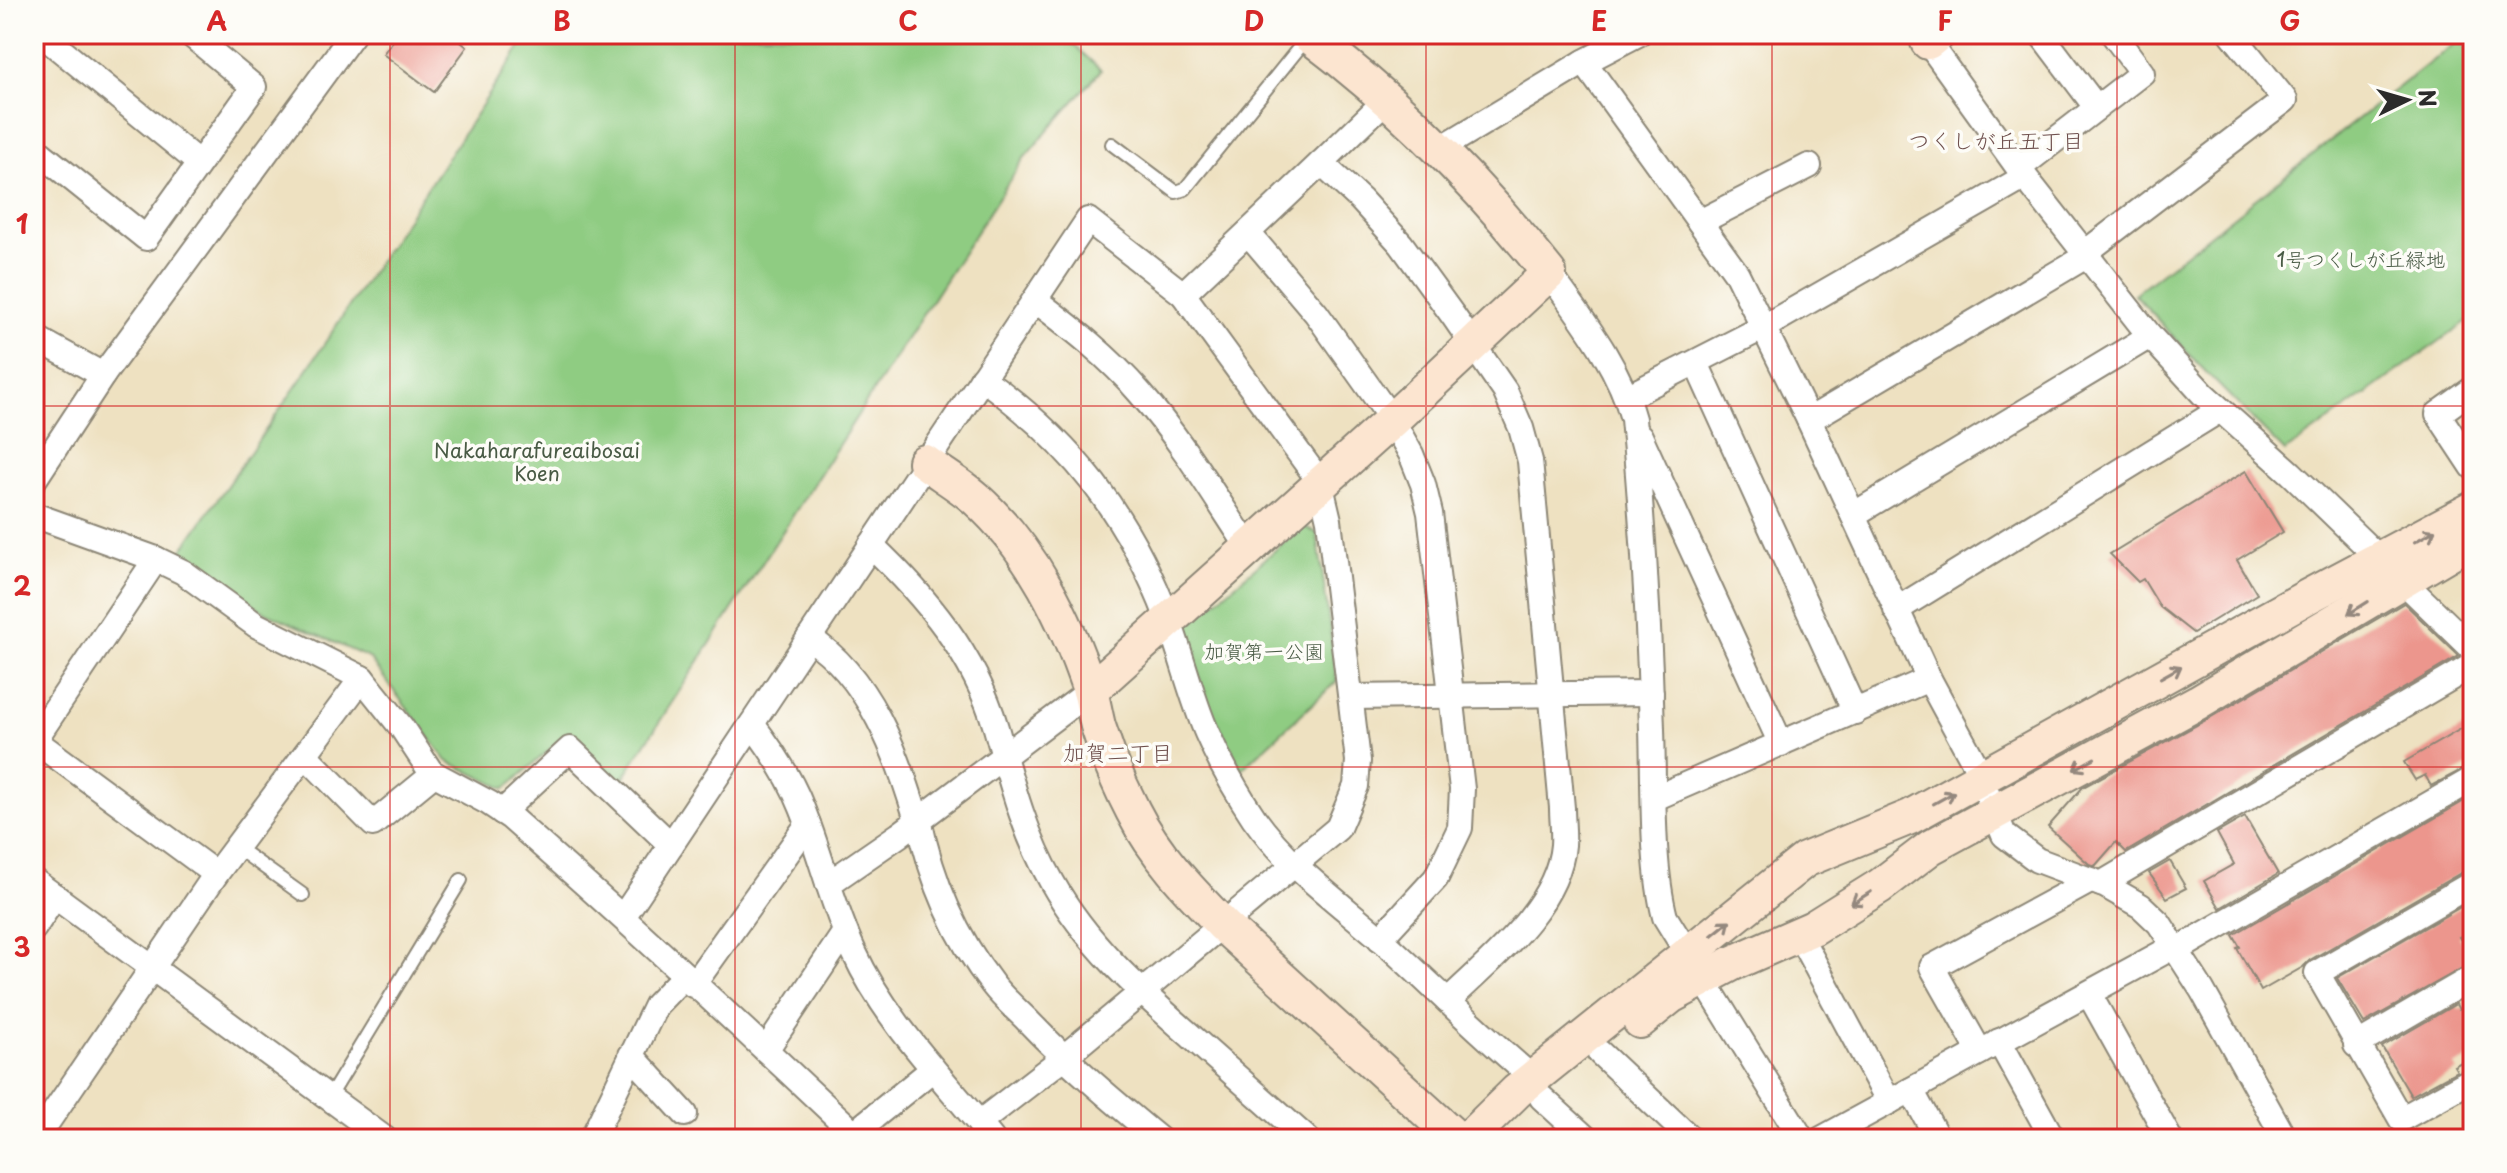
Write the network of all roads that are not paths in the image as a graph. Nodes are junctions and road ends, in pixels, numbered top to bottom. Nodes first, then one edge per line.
1 (41, 34) edge
2 (190, 34) edge
3 (353, 34) edge
4 (1638, 34) edge
5 (2041, 34) edge
6 (2113, 34) edge
7 (2232, 34) edge
8 (1308, 35) edge
9 (1930, 37) edge
10 (1584, 62) junction
11 (1386, 100) junction
12 (2096, 107) junction
13 (1112, 144) dead end
14 (34, 148) edge
15 (1438, 150) junction
16 (199, 163) junction
17 (1321, 163) junction
18 (1809, 166) dead end
19 (2022, 172) junction
20 (1700, 222) junction
21 (1248, 233) junction
22 (2087, 254) junction
23 (1549, 273) junction
24 (1183, 294) junction
25 (1035, 300) junction
26 (1764, 327) junction
27 (2150, 336) junction
28 (34, 337) edge
29 (1472, 343) junction
30 (1696, 363) junction
31 (103, 375) junction
32 (982, 378) junction
33 (2473, 389) edge
34 (1630, 408) junction
35 (2220, 410) junction
36 (1392, 420) junction
37 (1809, 420) junction
38 (925, 462) junction
39 (2473, 467) edge
40 (34, 480) edge
41 (1320, 482) junction
42 (2473, 509) edge
43 (34, 515) edge
44 (1853, 515) junction
45 (2473, 539) edge
46 (871, 545) junction
47 (1249, 548) junction
48 (156, 559) junction
49 (2392, 570) junction
50 (1896, 610) junction
51 (1168, 619) junction
52 (809, 638) junction
53 (2473, 649) edge
54 (2473, 665) edge
55 (362, 678) junction
56 (1929, 679) junction
57 (1090, 691) junction
58 (1651, 693) junction
59 (1450, 694) junction
60 (1552, 695) junction
61 (1351, 697) junction
62 (2118, 702) junction
63 (1855, 712) junction
64 (752, 724) junction
65 (2138, 735) junction
66 (34, 740) edge
67 (1781, 744) junction
68 (305, 755) junction
69 (1002, 758) junction
70 (434, 774) junction
71 (1980, 778) junction
72 (2473, 779) edge
73 (1655, 798) junction
74 (502, 812) junction
75 (1995, 813) junction
76 (918, 820) junction
77 (808, 824) junction
78 (671, 845) junction
79 (236, 847) junction
80 (1295, 866) junction
81 (216, 874) junction
82 (461, 880) dead end
83 (34, 881) edge
84 (2096, 882) junction
85 (2473, 883) edge
86 (828, 884) junction
87 (303, 895) dead end
88 (55, 896) junction
89 (623, 917) junction
90 (1224, 926) junction
91 (34, 928) edge
92 (845, 932) junction
93 (1798, 933) junction
94 (1380, 939) junction
95 (2174, 949) junction
96 (152, 966) junction
97 (1696, 966) junction
98 (2473, 977) edge
99 (688, 981) junction
100 (1140, 991) junction
101 (2089, 994) junction
102 (1448, 1001) junction
103 (2356, 1045) junction
104 (1990, 1046) junction
105 (766, 1050) junction
106 (1600, 1053) junction
107 (631, 1055) junction
108 (1063, 1058) junction
109 (933, 1069) junction
110 (2473, 1079) edge
111 (1537, 1088) junction
112 (1911, 1090) junction
113 (329, 1098) junction
114 (1889, 1102) junction
115 (685, 1114) dead end
116 (985, 1131) edge
117 (36, 1139) edge
118 (385, 1139) edge
119 (592, 1139) edge
120 (1159, 1139) edge
121 (1307, 1139) edge
122 (1457, 1139) edge
123 (1468, 1139) edge
124 (1493, 1139) edge
125 (1587, 1139) edge
126 (1691, 1139) edge
127 (1802, 1139) edge
128 (1821, 1139) edge
129 (1938, 1139) edge
130 (2053, 1139) edge
131 (2170, 1139) edge
132 (2285, 1139) edge

1 - 16 street
2 - 16 street
3 - 31 street
4 - 10 street
5 - 12 street
6 - 12 street
7 - 22 street
8 - 11 street
8 - 13 lane
9 - 19 street
10 - 15 street
10 - 20 street
11 - 15 street
11 - 17 street
12 - 19 street
14 - 16 street
15 - 23 street
17 - 21 street
17 - 29 street
18 - 20 street
19 - 22 street
19 - 26 street
20 - 26 street
21 - 24 street
21 - 36 street
22 - 27 street
22 - 37 street
23 - 29 street
23 - 34 street
24 - 25 street
24 - 41 street
25 - 32 street
25 - 47 street
26 - 30 street
26 - 37 street
27 - 35 street
27 - 44 street
28 - 31 street
29 - 36 street
29 - 60 street
30 - 34 street
30 - 63 street
31 - 40 street
32 - 38 street
32 - 51 street
33 - 39 street
34 - 58 street
34 - 67 street
35 - 49 street
35 - 50 street
36 - 41 street
36 - 59 street
37 - 44 street
38 - 46 street
38 - 57 street
41 - 47 street
41 - 61 street
49 -> 42 street
43 - 48 street
44 - 50 street
45 - 49 street
46 - 52 street
46 - 69 street
47 - 51 street
48 - 55 street
48 - 66 street
49 - 53 street
62 -> 49 street
49 -> 65 street
50 - 56 street
51 - 57 street
51 - 80 street
52 - 64 street
52 - 76 street
54 - 84 street
55 - 68 street
55 - 70 street
56 - 63 street
56 - 71 street
57 - 69 street
57 - 90 street
58 - 60 street
58 - 73 street
59 - 60 street
59 - 61 street
59 - 94 street
60 - 102 street
61 - 80 street
62 - 65 street
62 - 71 street
63 - 67 street
64 - 77 street
64 - 78 street
65 -> 75 street
66 - 81 street
67 - 73 street
68 - 70 street
68 - 79 street
69 - 76 street
69 - 100 street
70 - 74 street
71 - 75 street
97 -> 71 street
72 - 95 street
73 - 97 street
74 - 78 street
74 - 89 street
75 - 84 street
75 -> 93 street
76 - 86 street
76 - 108 street
77 - 86 street
77 - 99 street
78 - 89 street
79 - 81 street
79 - 87 lane
80 - 90 street
80 - 94 street
81 - 96 street
82 - 113 lane
83 - 88 street
84 - 95 street
84 - 104 street
85 - 103 street
86 - 92 street
88 - 91 street
88 - 96 street
89 - 99 street
90 - 100 street
90 - 122 street
92 - 105 street
92 - 109 street
93 - 97 street
93 - 114 street
94 - 102 street
95 - 101 street
95 - 132 street
96 - 113 street
96 - 117 street
97 - 106 street
97 - 111 street
97 - 127 street
98 - 103 street
99 - 105 street
99 - 107 street
100 - 108 street
100 - 121 street
101 - 104 street
101 - 131 street
102 - 111 street
103 - 110 street
104 - 112 street
104 - 130 street
105 - 109 street
106 - 111 street
106 - 126 street
107 - 115 street
107 - 119 street
108 - 116 street
108 - 120 street
109 - 116 street
111 - 123 street
111 - 124 street
111 - 125 street
112 - 114 street
112 - 129 street
113 - 118 street
114 - 128 street

